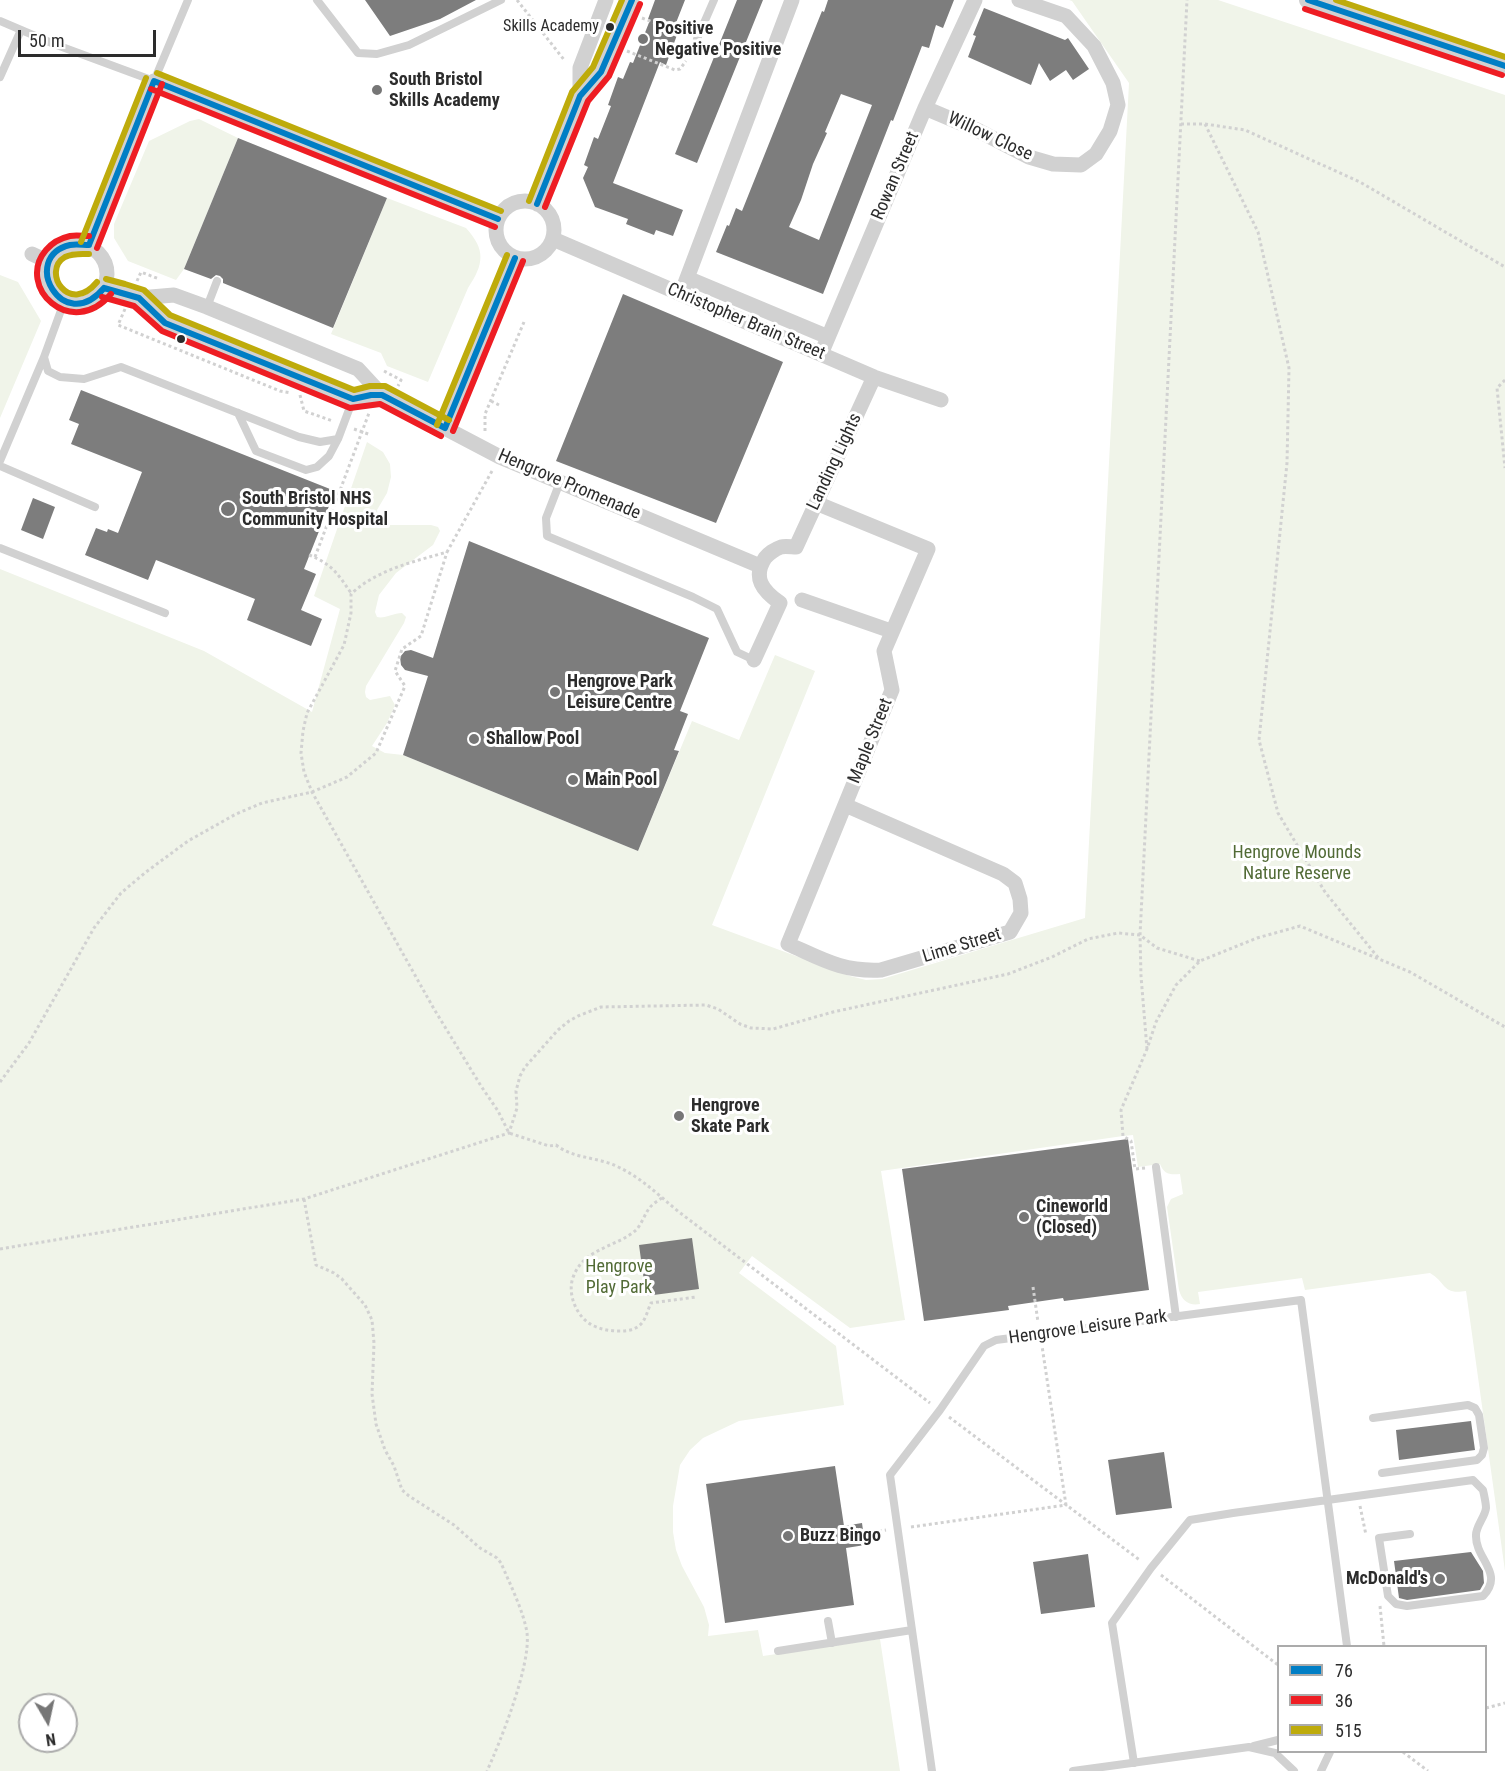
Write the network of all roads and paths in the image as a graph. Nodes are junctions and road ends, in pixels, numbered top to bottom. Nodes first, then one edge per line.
1 (188, 0) edge
2 (317, 0) edge
3 (501, 0) edge
4 (517, 0) edge
5 (606, 0) edge
6 (714, 0) edge
7 (792, 0) edge
8 (975, 0) edge
9 (1019, 0) edge
10 (1187, 0) edge
11 (1308, 0) edge
12 (629, 6) edge
13 (0, 21) edge
14 (21, 30) junction
15 (697, 39) joint
16 (624, 50) dead end
17 (686, 61) dead end
18 (1501, 64) edge
19 (580, 68) junction
20 (0, 77) edge
21 (154, 81) junction
22 (580, 96) junction
23 (925, 108) junction
24 (1180, 124) junction
25 (1204, 124) junction
26 (537, 204) junction
27 (498, 219) junction
28 (553, 239) junction
29 (89, 245) junction
30 (32, 254) dead end
31 (515, 258) junction
32 (49, 262) junction
33 (1505, 267) edge
34 (687, 278) junction
35 (218, 281) dead end
36 (104, 288) junction
37 (681, 294) junction
38 (139, 298) junction
39 (64, 302) junction
40 (207, 308) junction
41 (524, 322) dead end
42 (820, 334) dead end
43 (821, 354) junction
44 (44, 357) junction
45 (874, 377) junction
46 (1505, 380) edge
47 (382, 395) junction
48 (353, 399) junction
49 (941, 400) dead end
50 (491, 401) junction
51 (499, 405) dead end
52 (238, 413) junction
53 (445, 428) junction
54 (362, 432) dead end
55 (486, 433) dead end
56 (371, 435) dead end
57 (338, 439) junction
58 (500, 457) junction
59 (0, 461) edge
60 (0, 466) edge
61 (1505, 468) edge
62 (560, 482) junction
63 (816, 503) junction
64 (95, 507) dead end
65 (0, 548) edge
66 (447, 552) junction
67 (309, 555) dead end
68 (760, 567) junction
69 (351, 594) junction
70 (802, 600) dead end
71 (165, 613) dead end
72 (891, 631) junction
73 (754, 660) joint
74 (312, 792) junction
75 (845, 805) junction
76 (1140, 935) junction
77 (788, 944) joint
78 (1380, 960) junction
79 (1200, 961) junction
80 (1505, 1027) edge
81 (1147, 1049) junction
82 (0, 1082) edge
83 (509, 1134) junction
84 (1156, 1167) joint
85 (662, 1198) junction
86 (304, 1199) junction
87 (0, 1249) edge
88 (1034, 1287) dead end
89 (696, 1297) dead end
90 (1176, 1317) junction
91 (1040, 1335) junction
92 (940, 1410) junction
93 (1373, 1418) dead end
94 (1382, 1473) dead end
95 (1329, 1500) junction
96 (1066, 1505) junction
97 (897, 1528) junction
98 (867, 1533) dead end
99 (1410, 1534) dead end
100 (1151, 1568) junction
101 (828, 1621) dead end
102 (912, 1630) junction
103 (832, 1643) junction
104 (1347, 1645) edge
105 (778, 1651) dead end
106 (1277, 1664) edge
107 (1505, 1703) edge
108 (1487, 1708) edge
109 (1277, 1740) edge
110 (1250, 1747) junction
111 (1330, 1753) edge
112 (1403, 1753) edge
113 (1134, 1763) junction
114 (1323, 1768) edge
115 (487, 1771) edge
116 (932, 1771) edge
117 (1072, 1771) edge
118 (1294, 1771) edge
119 (1428, 1771) edge

1 - 21 lane
2 - 3 lane
4 - 19 path
5 - 19 street
6 - 15 lane
7 - 34 street
8 - 23 street, Rowan Street
9 - 23 street, Willow Close
10 - 24 path
11 - 18 street
12 - 15 path
12 - 22 street
13 - 14 lane
14 - 20 lane
14 - 21 lane
16 - 17 path
19 - 22 street
21 - 27 street
21 - 29 street
22 - 26 street
23 - 43 street, Rowan Street
24 - 25 path
24 - 76 path
25 - 33 path
25 - 78 path
26 - 27 street
26 - 28 street
27 - 31 street
28 - 31 street
28 - 37 street, Christopher Brain Street
29 - 32 street
29 - 36 street
30 - 32 street
31 - 53 street
32 - 39 street
34 - 37 street
34 - 42 street
35 - 40 lane
36 - 38 street, Hengrove Promenade
36 - 39 street
37 - 43 street, Christopher Brain Street
38 - 40 street, Hengrove Promenade
38 - 48 street, Hengrove Promenade
39 - 44 lane
40 - 47 street, Hengrove Promenade
41 - 50 path
43 - 45 street, Christopher Brain Street
44 - 52 lane
44 - 59 lane
45 - 49 street, Christopher Brain Street
45 - 63 street, Landing Lights
46 - 61 path
47 - 48 street, Hengrove Promenade
47 - 53 street, Hengrove Promenade
48 - 57 lane
50 - 51 path
50 - 55 path
52 - 57 lane
52 - 57 lane
53 - 58 street, Hengrove Promenade
54 - 56 path
58 - 62 street, Hengrove Promenade
58 - 66 path
60 - 64 lane
62 - 68 street, Hengrove Promenade
62 - 73 lane
63 - 68 street, Landing Lights
63 - 72 street, Maple Street
65 - 71 lane
66 - 69 path
66 - 74 path
67 - 69 path
68 - 73 street
69 - 74 path
70 - 72 street
72 - 75 street, Maple Street
74 - 82 path
74 - 83 path
75 - 77 street, Maple Street
75 - 77 street, Lime Street
76 - 79 path
76 - 81 path
76 - 83 path
78 - 79 path
78 - 80 path
79 - 81 path
81 - 84 path
83 - 85 path
83 - 86 path
84 - 90 lane
85 - 89 path
85 - 92 path
86 - 87 path
86 - 115 path
88 - 91 path
90 - 91 lane, Hengrove Leisure Park
90 - 95 lane, Hengrove Leisure Park
91 - 92 lane, Hengrove Leisure Park
91 - 96 path
92 - 96 path
92 - 97 lane, Hengrove Leisure Park
93 - 94 lane
95 - 99 lane
95 - 100 lane
95 - 104 lane, Hengrove Leisure Park
96 - 97 path
96 - 100 path
97 - 98 path
97 - 102 lane, Hengrove Leisure Park
100 - 106 path
100 - 113 lane
101 - 103 lane
102 - 103 lane
102 - 116 lane, Hengrove Leisure Park
103 - 105 lane
107 - 108 path
109 - 110 lane
110 - 113 lane
110 - 118 lane
111 - 114 lane
112 - 119 path
113 - 117 lane

